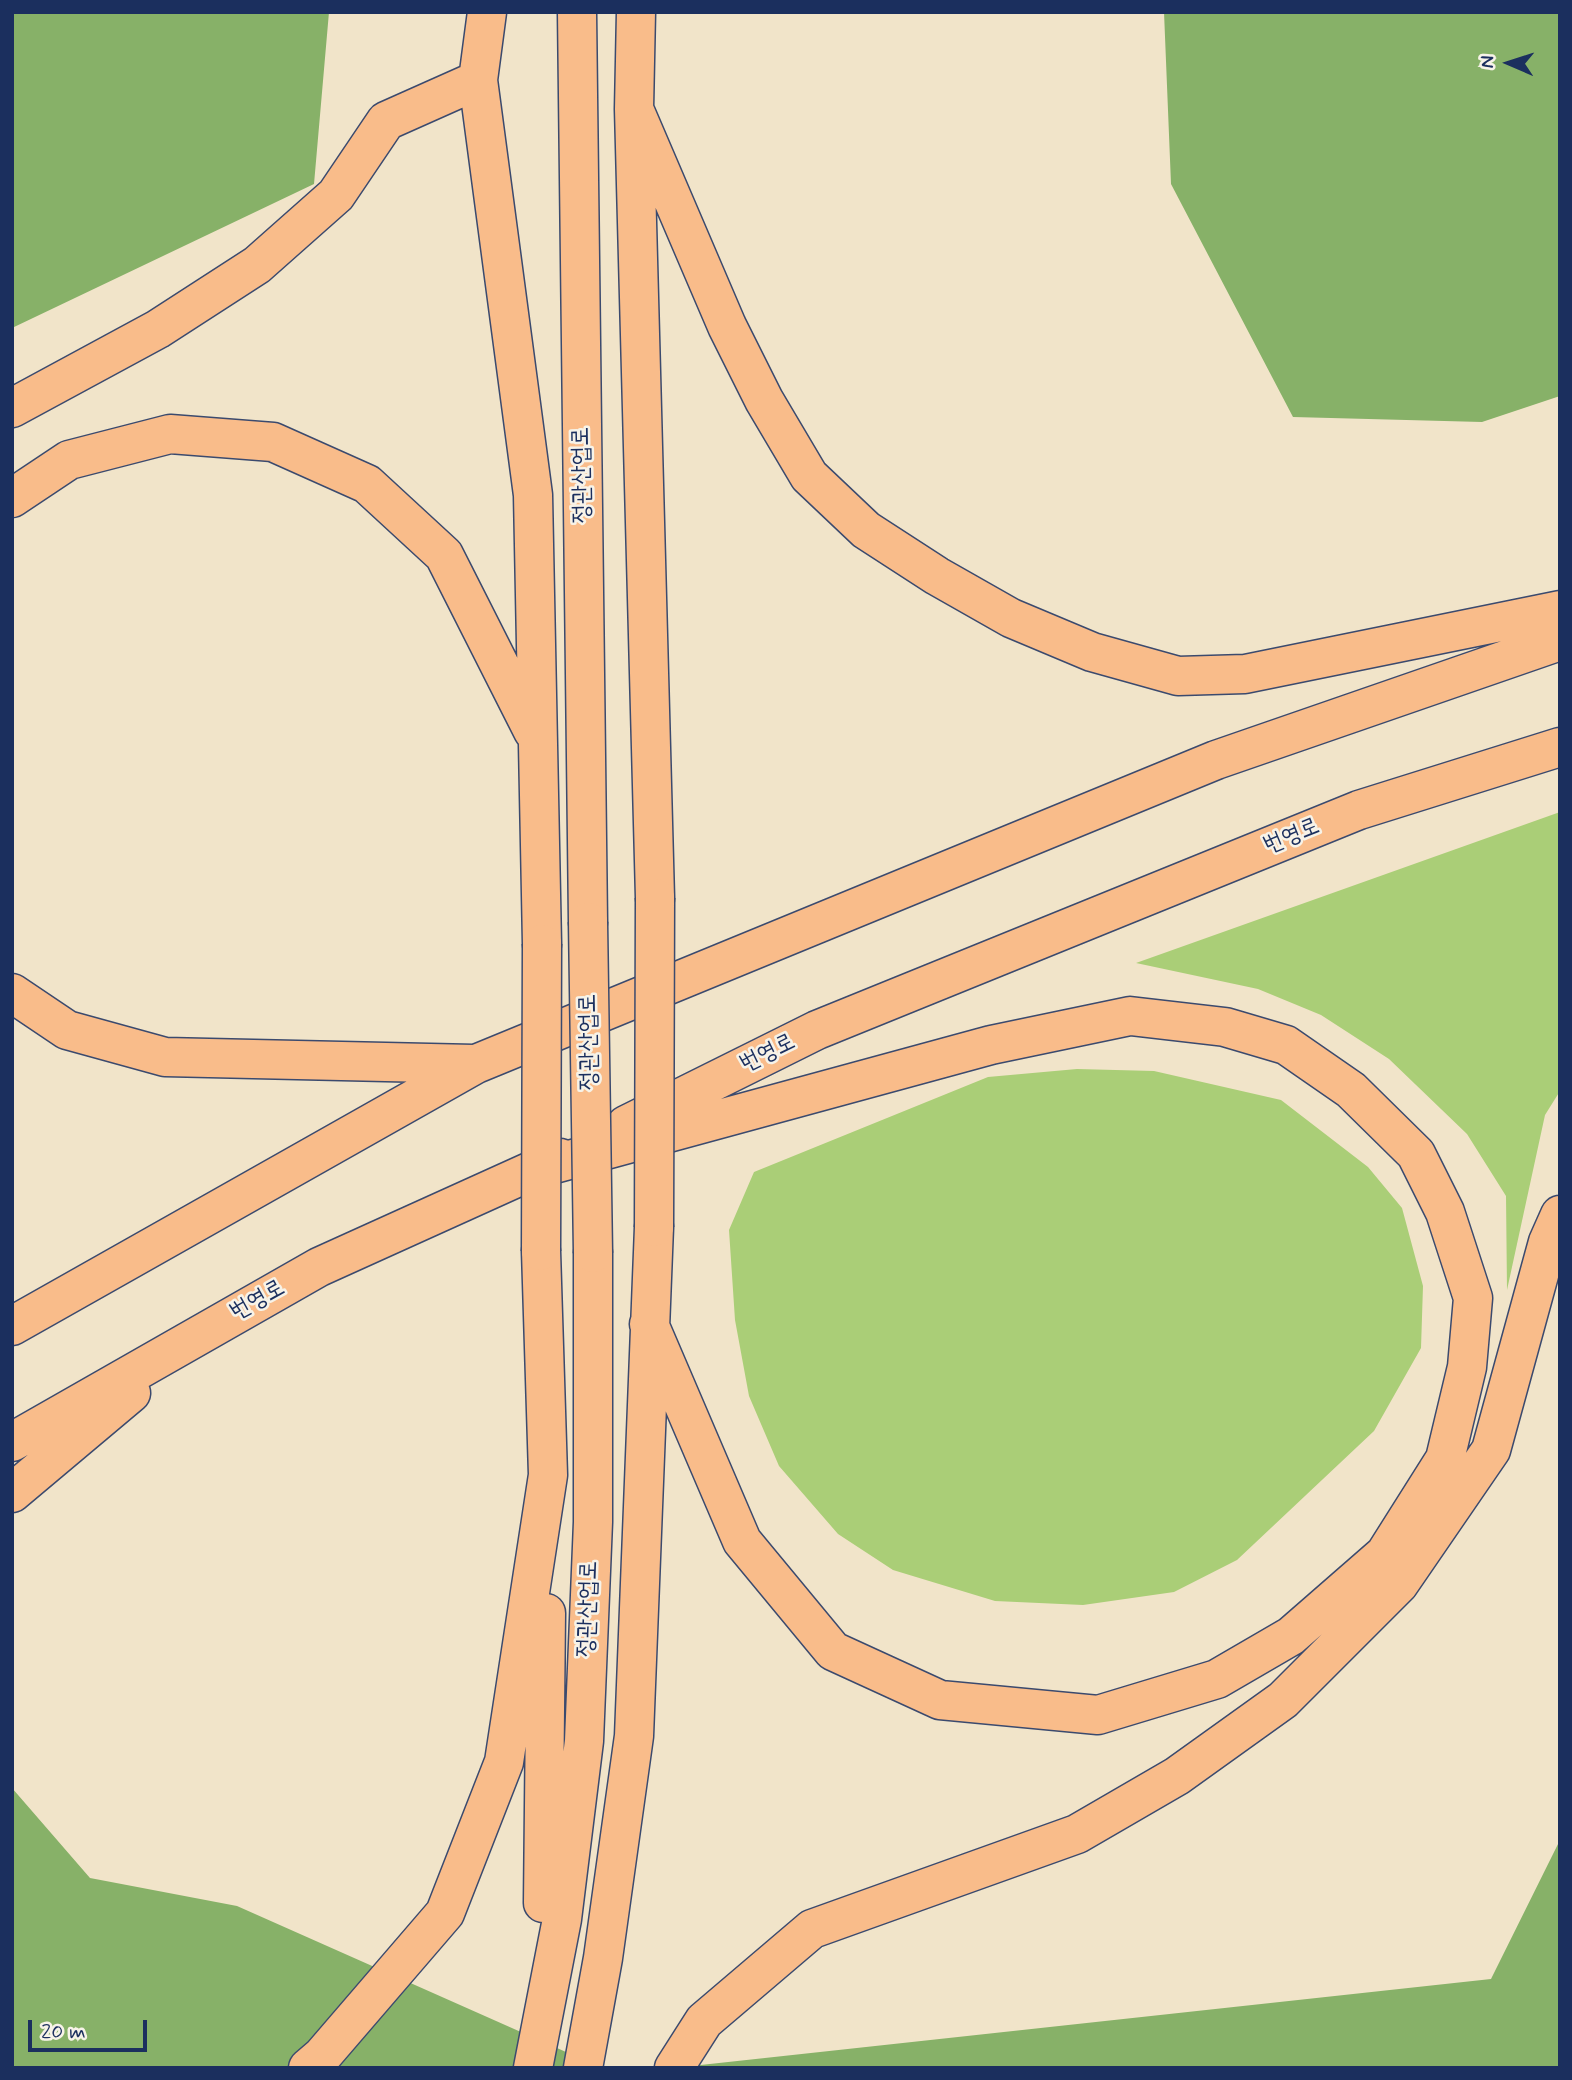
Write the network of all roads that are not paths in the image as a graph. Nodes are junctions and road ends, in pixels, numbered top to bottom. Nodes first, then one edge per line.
1 (487, 12) edge
2 (577, 12) edge
3 (636, 12) edge
4 (478, 80) junction
5 (634, 109) junction
6 (12, 408) edge
7 (12, 498) edge
8 (1560, 610) edge
9 (1560, 641) edge
10 (538, 740) junction
11 (1560, 747) edge
12 (12, 993) edge
13 (477, 1064) junction
14 (536, 1169) junction
15 (1560, 1215) edge
16 (649, 1324) junction
17 (12, 1325) edge
18 (206, 1331) junction
19 (12, 1442) edge
20 (548, 1475) junction
21 (12, 1493) edge
22 (542, 2025) junction
23 (307, 2068) edge
24 (533, 2068) edge
25 (583, 2068) edge
26 (674, 2068) edge

1 - 4 highway
2 - 22 highway, 정관산업로, bridge
3 - 5 highway, 정관산업로
4 - 6 highway
4 - 10 highway
5 - 8 highway
5 - 16 highway, 정관산업로, bridge
7 - 10 highway
9 - 13 highway
10 - 20 highway, bridge
11 - 14 highway, 번영로
12 - 13 highway
13 - 17 highway
14 - 16 highway
14 - 18 highway, 번영로
15 - 26 highway
16 - 25 highway, 정관산업로
18 - 19 highway, 번영로
18 - 21 highway
20 - 22 highway
20 - 23 highway
22 - 24 highway, 정관산업로

